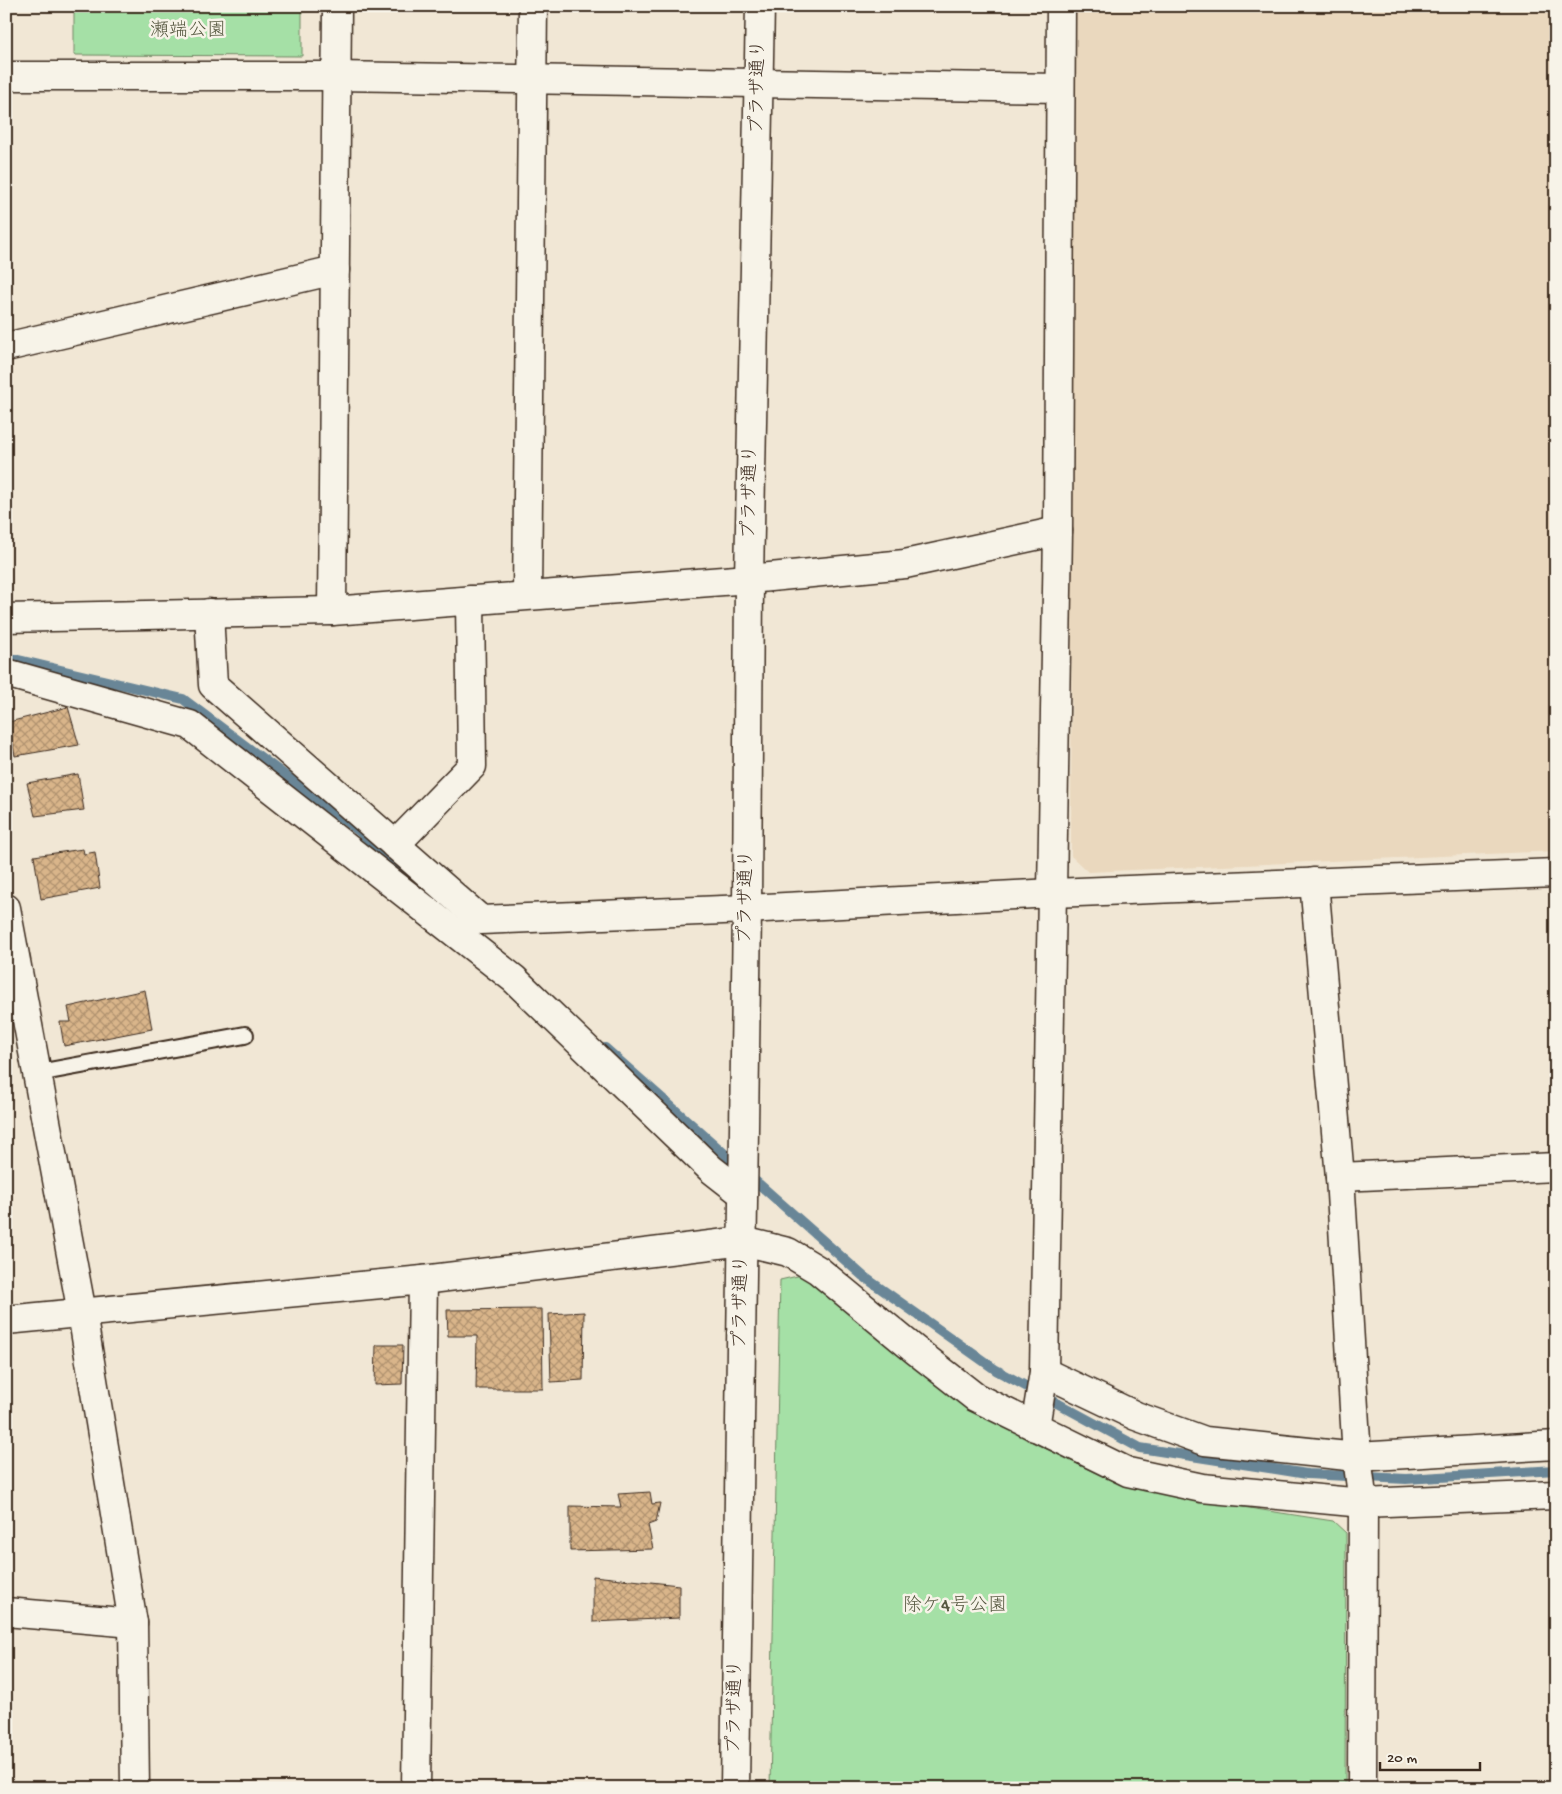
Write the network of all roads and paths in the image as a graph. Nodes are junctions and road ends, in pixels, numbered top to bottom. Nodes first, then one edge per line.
1 (337, 6) edge
2 (533, 6) edge
3 (760, 6) edge
4 (1061, 6) edge
5 (6, 76) edge
6 (336, 76) junction
7 (532, 79) junction
8 (759, 83) junction
9 (1060, 88) junction
10 (335, 270) junction
11 (6, 347) edge
12 (1058, 531) junction
13 (749, 579) junction
14 (527, 595) junction
15 (470, 600) junction
16 (332, 611) junction
17 (209, 613) junction
18 (6, 618) edge
19 (6, 673) edge
20 (395, 844) junction
21 (1556, 873) edge
22 (1314, 882) junction
23 (1052, 892) junction
24 (6, 908) edge
25 (747, 909) junction
26 (245, 1035) dead end
27 (38, 1073) junction
28 (1556, 1167) edge
29 (1340, 1177) junction
30 (743, 1194) junction
31 (742, 1241) junction
32 (423, 1280) junction
33 (82, 1313) junction
34 (6, 1320) edge
35 (1044, 1372) junction
36 (1035, 1427) junction
37 (1556, 1445) edge
38 (1357, 1457) junction
39 (1556, 1495) edge
40 (1363, 1503) junction
41 (6, 1612) edge
42 (133, 1623) junction
43 (135, 1788) edge
44 (416, 1788) edge
45 (735, 1788) edge
46 (1362, 1788) edge

1 - 6 street
2 - 7 street
3 - 8 street, プラザ通り
4 - 9 street
5 - 6 street
6 - 7 street
6 - 10 street
7 - 8 street
7 - 14 street
8 - 9 street
8 - 13 street, プラザ通り
9 - 12 street
10 - 11 street
10 - 16 street
12 - 13 street
12 - 23 street
13 - 14 street
13 - 25 street, プラザ通り
14 - 15 street
15 - 16 street
15 - 20 street
16 - 17 street
17 - 18 street
17 - 20 street
19 - 30 street
20 - 25 street
21 - 22 street
22 - 23 street
22 - 29 street
23 - 25 street
23 - 35 street
24 - 27 street
25 - 30 street, プラザ通り
26 - 27 lane
27 - 33 street
28 - 29 street
29 - 38 street
30 - 31 street, プラザ通り
31 - 32 street
31 - 36 street
31 - 45 street, プラザ通り
32 - 33 street
32 - 44 street
33 - 34 street
33 - 42 street
35 - 36 street
35 - 38 street
36 - 40 street
37 - 38 street
38 - 40 street
39 - 40 street
40 - 46 street
41 - 42 street
42 - 43 street

